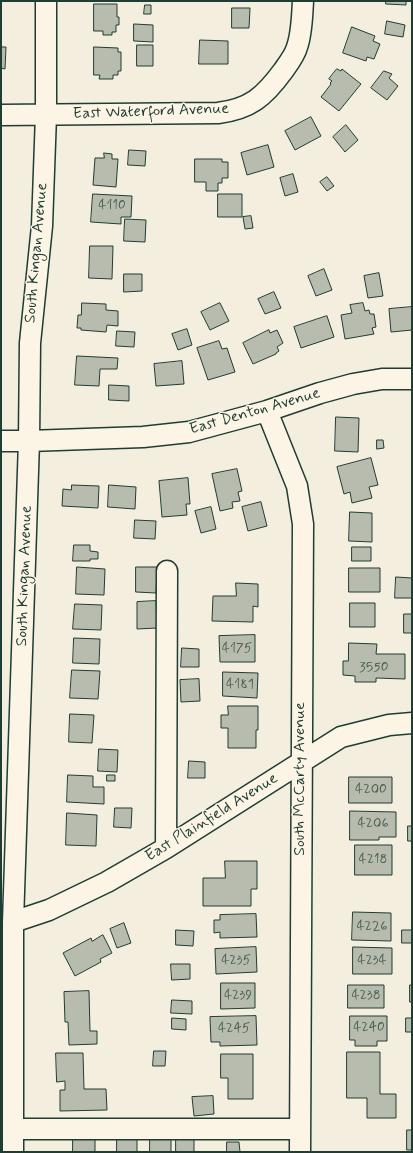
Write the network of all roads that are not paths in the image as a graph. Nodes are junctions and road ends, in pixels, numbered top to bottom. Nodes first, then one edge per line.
1 (46, 1) edge
2 (303, 1) edge
3 (1, 115) edge
4 (46, 115) junction
5 (412, 379) edge
6 (267, 411) junction
7 (1, 441) edge
8 (29, 441) junction
9 (168, 571) dead end
10 (412, 723) edge
11 (301, 762) junction
12 (166, 848) junction
13 (13, 922) junction
14 (13, 1129) junction
15 (300, 1129) junction
16 (13, 1152) edge
17 (300, 1152) edge

1 - 4 street, South Kingan Avenue
2 - 4 street, East Waterford Avenue
3 - 4 street, East Waterford Avenue
4 - 8 street, South Kingan Avenue
5 - 6 street, East Denton Avenue
6 - 8 street, East Denton Avenue
6 - 11 street, South McCarty Avenue
7 - 8 street, East Denton Avenue
8 - 13 street, South Kingan Avenue
9 - 12 street
10 - 11 street, East Plainfield Avenue
11 - 12 street, East Plainfield Avenue
11 - 15 street, South McCarty Avenue
12 - 13 street, East Plainfield Avenue
13 - 14 street, South Kingan Avenue
14 - 15 street
14 - 16 street, South Kingan Avenue
15 - 17 street, South McCarty Avenue

